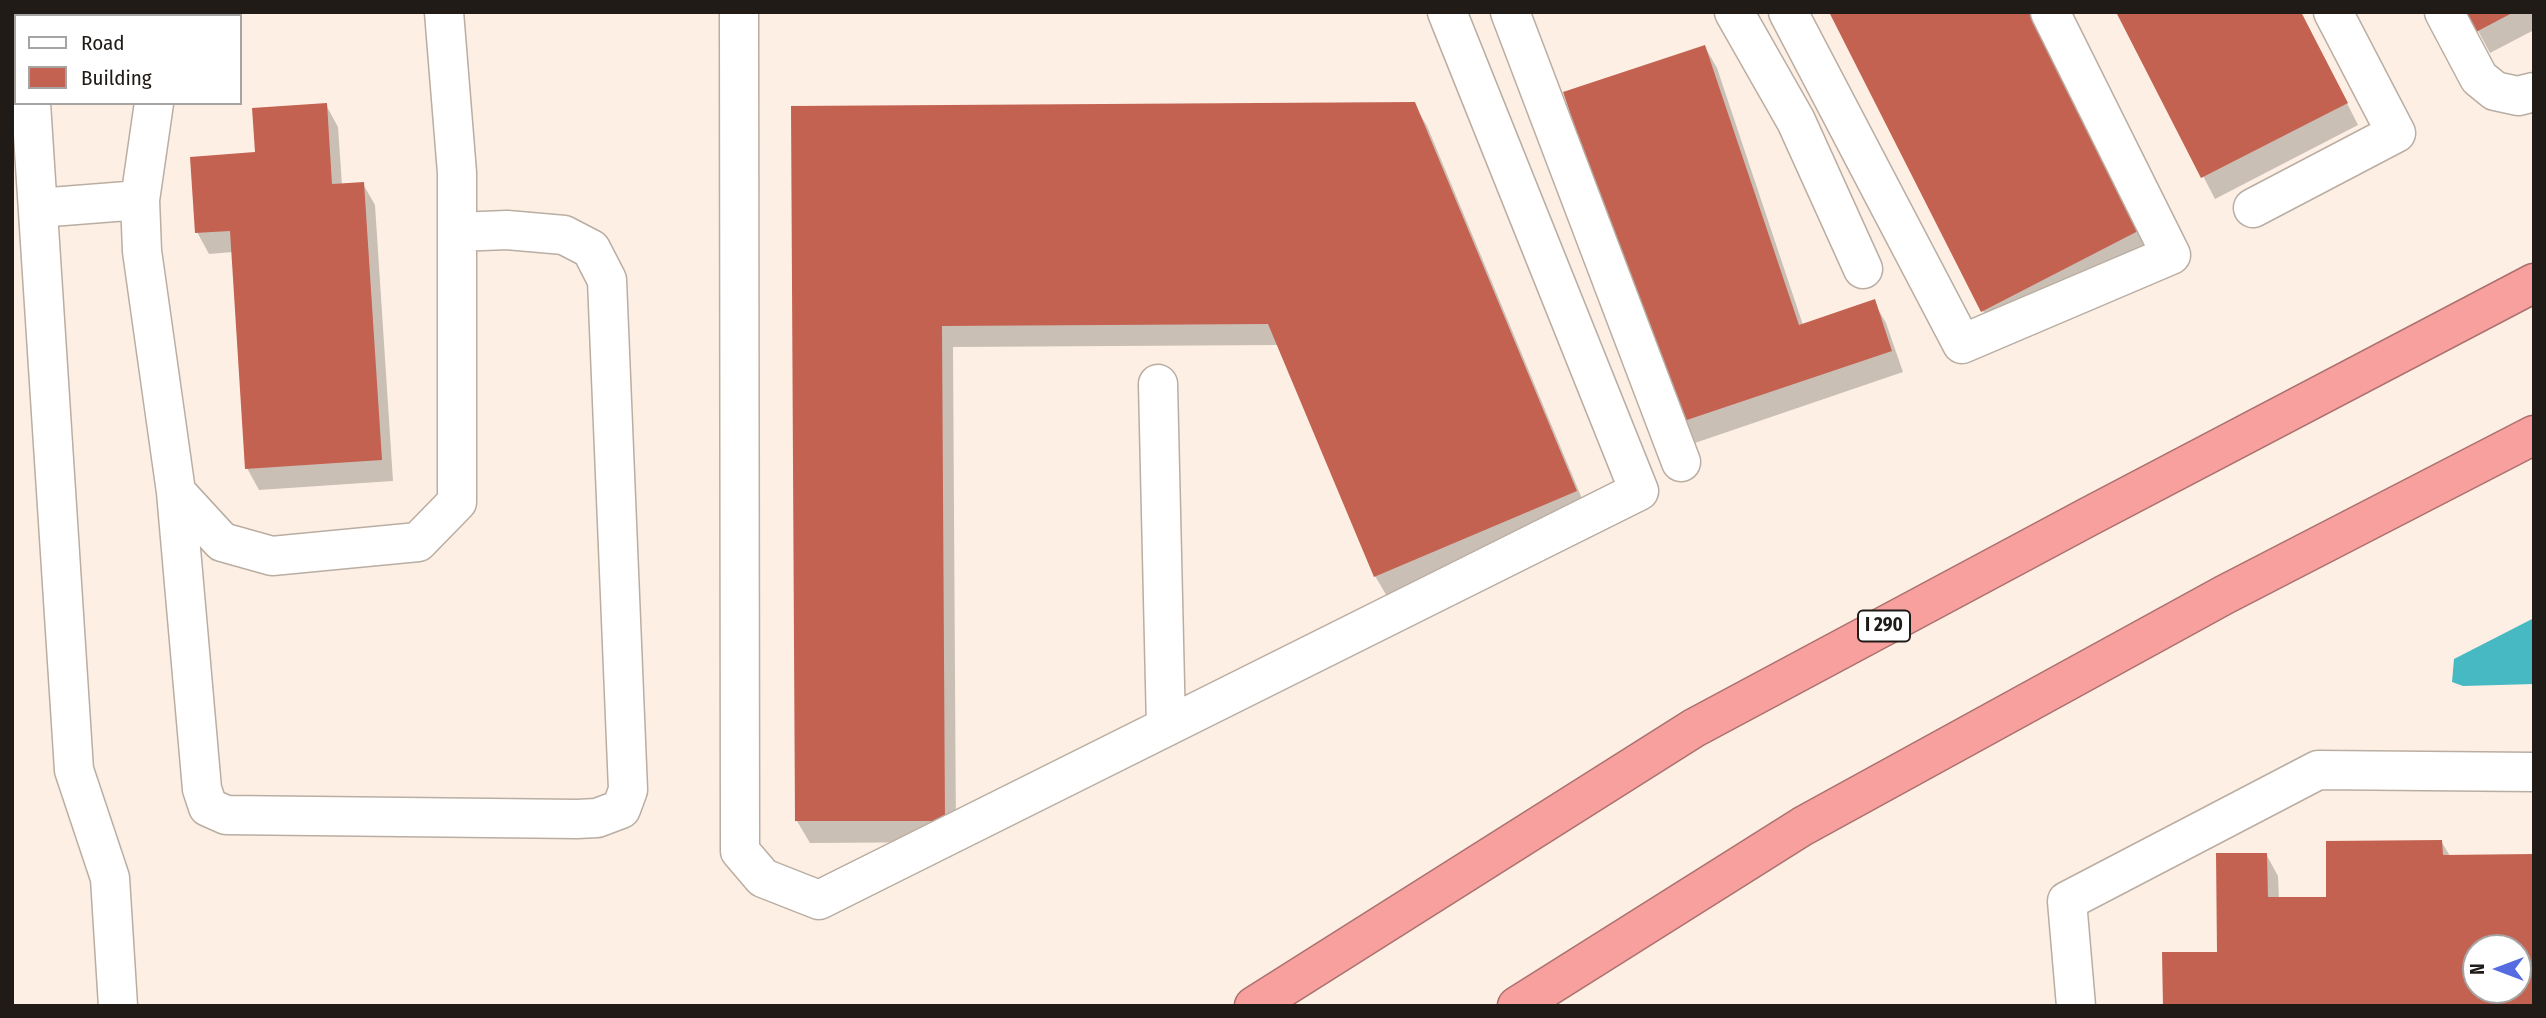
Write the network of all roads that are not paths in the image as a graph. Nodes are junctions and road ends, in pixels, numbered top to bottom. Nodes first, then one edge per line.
1 (444, 12) edge
2 (739, 12) edge
3 (1447, 12) edge
4 (1510, 12) edge
5 (1734, 12) edge
6 (1788, 12) edge
7 (2050, 12) edge
8 (2333, 12) edge
9 (2444, 12) edge
10 (2534, 92) edge
11 (31, 105) edge
12 (154, 105) edge
13 (140, 200) junction
14 (38, 208) junction
15 (2253, 208) dead end
16 (457, 232) junction
17 (1863, 268) dead end
18 (2534, 282) edge
19 (1158, 384) dead end
20 (2534, 435) edge
21 (1681, 462) dead end
22 (176, 492) junction
23 (1166, 727) junction
24 (2534, 772) edge
25 (118, 1006) edge
26 (1254, 1006) edge
27 (1517, 1006) edge
28 (2076, 1006) edge

1 - 16 lane
2 - 23 lane
3 - 23 lane
4 - 21 lane
5 - 17 lane
6 - 7 lane
8 - 15 lane
9 - 10 lane
11 - 14 lane
12 - 13 lane
13 - 14 lane
13 - 22 lane
14 - 25 lane
16 - 22 lane
16 - 22 lane
18 - 26 highway, I 290
19 - 23 lane
20 - 27 highway
24 - 28 lane

